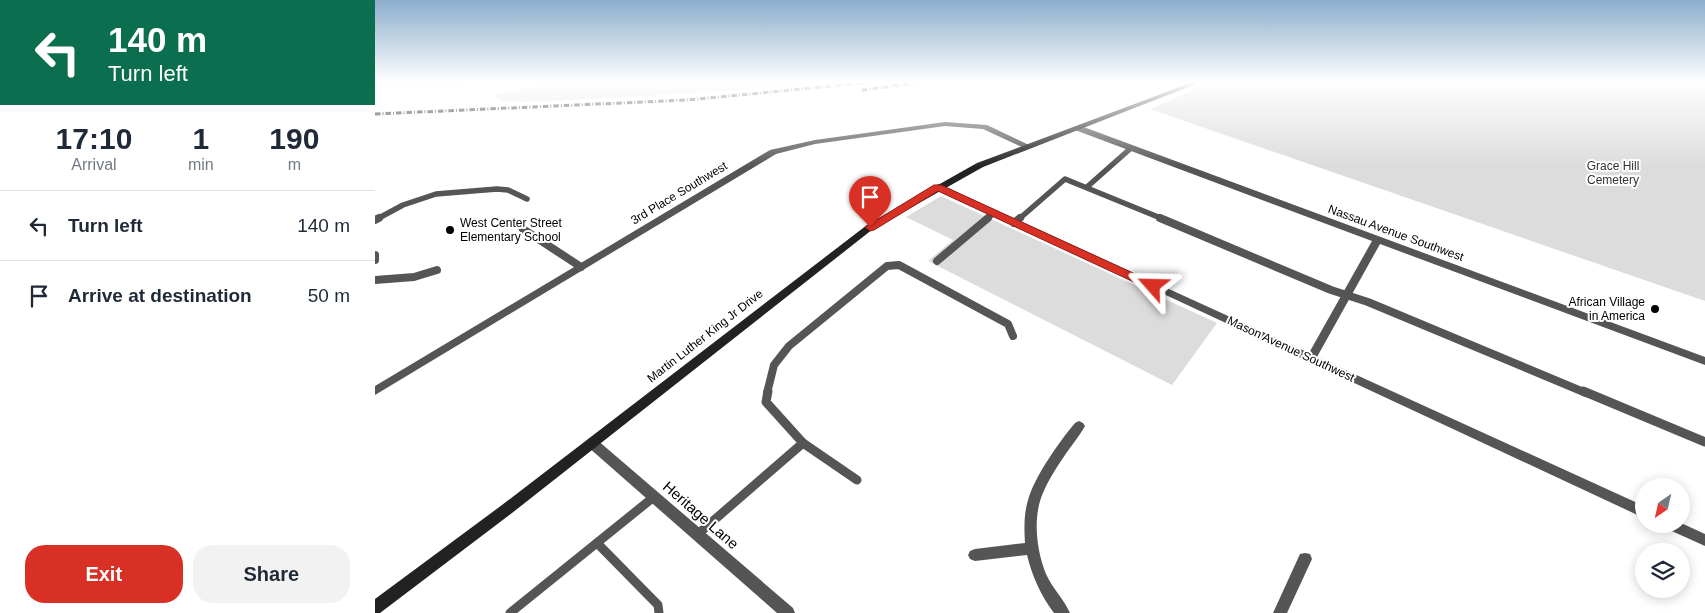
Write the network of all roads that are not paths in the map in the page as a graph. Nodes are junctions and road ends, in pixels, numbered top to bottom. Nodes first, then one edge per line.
1 (1123, 111) edge
2 (1078, 128) junction
3 (1027, 146) junction
4 (1131, 148) junction
5 (1087, 186) junction
6 (938, 187) junction
7 (527, 199) dead end
8 (993, 213) junction
9 (375, 220) edge
10 (1014, 222) junction
11 (523, 229) dead end
12 (1377, 240) junction
13 (375, 255) edge
14 (375, 260) edge
15 (937, 261) dead end
16 (581, 267) junction
17 (437, 270) dead end
18 (375, 280) edge
19 (1346, 295) junction
20 (1013, 336) dead end
21 (1311, 358) junction
22 (1705, 361) edge
23 (375, 391) edge
24 (1079, 426) dead end
25 (1705, 442) edge
26 (592, 443) junction
27 (803, 443) junction
28 (857, 480) dead end
29 (655, 496) junction
30 (1635, 508) edge
31 (1689, 533) edge
32 (698, 534) junction
33 (1705, 540) edge
34 (597, 543) junction
35 (1033, 548) junction
36 (975, 555) dead end
37 (1305, 559) dead end
38 (379, 609) edge
39 (510, 613) edge
40 (659, 613) edge
41 (788, 613) edge
42 (1063, 613) edge
43 (1280, 613) edge

1 - 2 main road, Martin Luther King Jr Drive
2 - 3 main road, Martin Luther King Jr Drive
2 - 4 street, Nassau Avenue Southwest
3 - 6 main road, Martin Luther King Jr Drive
3 - 16 street, 3rd Place Southwest
4 - 5 lane
4 - 12 street, Nassau Avenue Southwest
5 - 10 lane
5 - 19 lane
6 - 8 street, Mason Avenue Southwest
6 - 26 main road, Martin Luther King Jr Drive
7 - 9 lane
8 - 10 street, Mason Avenue Southwest
8 - 15 lane
10 - 21 street, Mason Avenue Southwest
11 - 16 lane
12 - 19 street
12 - 22 street, Nassau Avenue Southwest
13 - 14 lane
16 - 23 street, 3rd Place Southwest
17 - 18 lane
19 - 21 street
19 - 25 lane
20 - 27 lane
21 - 30 street, Mason Avenue Southwest
24 - 35 street
26 - 29 street, Heritage Lane
26 - 38 main road, Martin Luther King Jr Drive
27 - 28 lane
27 - 32 lane
29 - 32 street, Heritage Lane
29 - 34 lane
31 - 33 street
32 - 41 street, Heritage Lane
34 - 39 lane
34 - 40 lane
35 - 36 street
35 - 42 street
37 - 43 street

